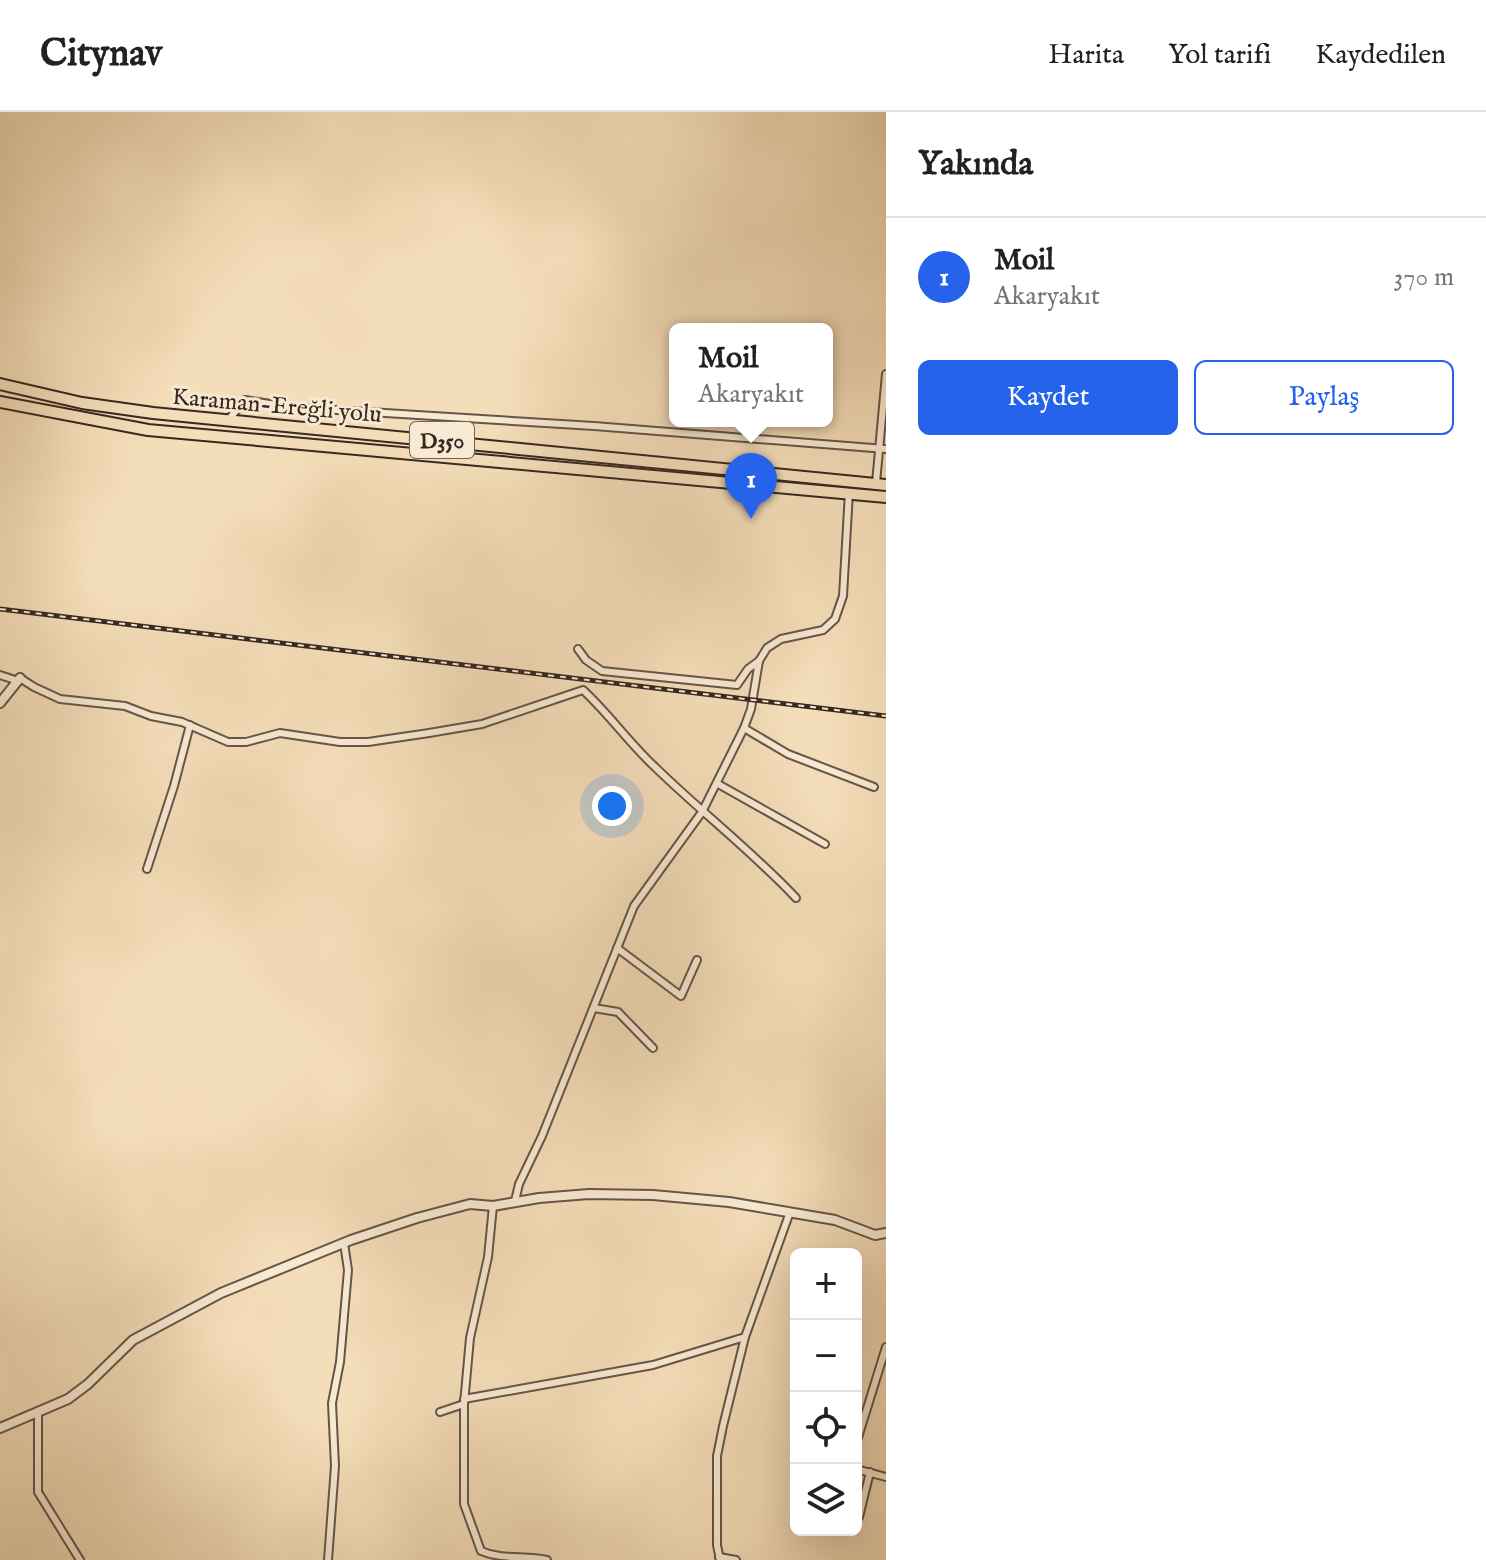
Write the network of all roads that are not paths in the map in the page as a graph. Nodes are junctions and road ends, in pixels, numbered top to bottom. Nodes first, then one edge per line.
1 (886, 374) edge
2 (0, 384) edge
3 (0, 402) edge
4 (229, 419) junction
5 (877, 449) junction
6 (886, 449) edge
7 (881, 484) edge
8 (849, 492) junction
9 (886, 497) edge
10 (578, 649) dead end
11 (759, 661) junction
12 (0, 675) edge
13 (19, 680) junction
14 (0, 703) edge
15 (190, 725) junction
16 (744, 728) junction
17 (718, 784) junction
18 (874, 787) dead end
19 (702, 812) junction
20 (825, 844) dead end
21 (147, 869) dead end
22 (796, 898) dead end
23 (617, 948) junction
24 (697, 960) dead end
25 (594, 1008) junction
26 (653, 1048) dead end
27 (515, 1201) junction
28 (493, 1206) junction
29 (790, 1212) junction
30 (885, 1234) edge
31 (344, 1243) junction
32 (745, 1337) junction
33 (886, 1347) edge
34 (464, 1402) junction
35 (38, 1412) junction
36 (440, 1412) dead end
37 (862, 1425) edge
38 (0, 1428) edge
39 (862, 1470) edge
40 (870, 1472) junction
41 (886, 1477) edge
42 (862, 1505) edge
43 (719, 1559) edge
44 (80, 1560) edge
45 (328, 1560) edge
46 (547, 1560) edge
47 (736, 1560) edge

1 - 5 street
2 - 4 highway, Karaman-Ereğli yolu / D350
3 - 8 highway, Karaman-Ereğli yolu / D350
4 - 5 street
4 - 7 highway, Karaman-Ereğli yolu / D350
5 - 6 street
5 - 7 street
8 - 9 highway, Karaman-Ereğli yolu / D350
8 - 11 street
10 - 11 street
11 - 16 street
12 - 13 street
13 - 14 street
13 - 15 street
15 - 19 street
15 - 21 street
16 - 17 street
16 - 18 street
17 - 19 street
17 - 20 street
19 - 22 street
19 - 23 street
23 - 24 street
23 - 25 street
25 - 26 street
25 - 27 street
27 - 28 street
27 - 29 street
28 - 31 street
28 - 34 street
29 - 30 street
29 - 32 street
31 - 35 street
31 - 45 street
32 - 34 street
32 - 43 street
33 - 37 street
34 - 36 street
34 - 46 street
35 - 38 street
35 - 44 street
39 - 40 street
40 - 41 street
40 - 42 street
43 - 47 street

